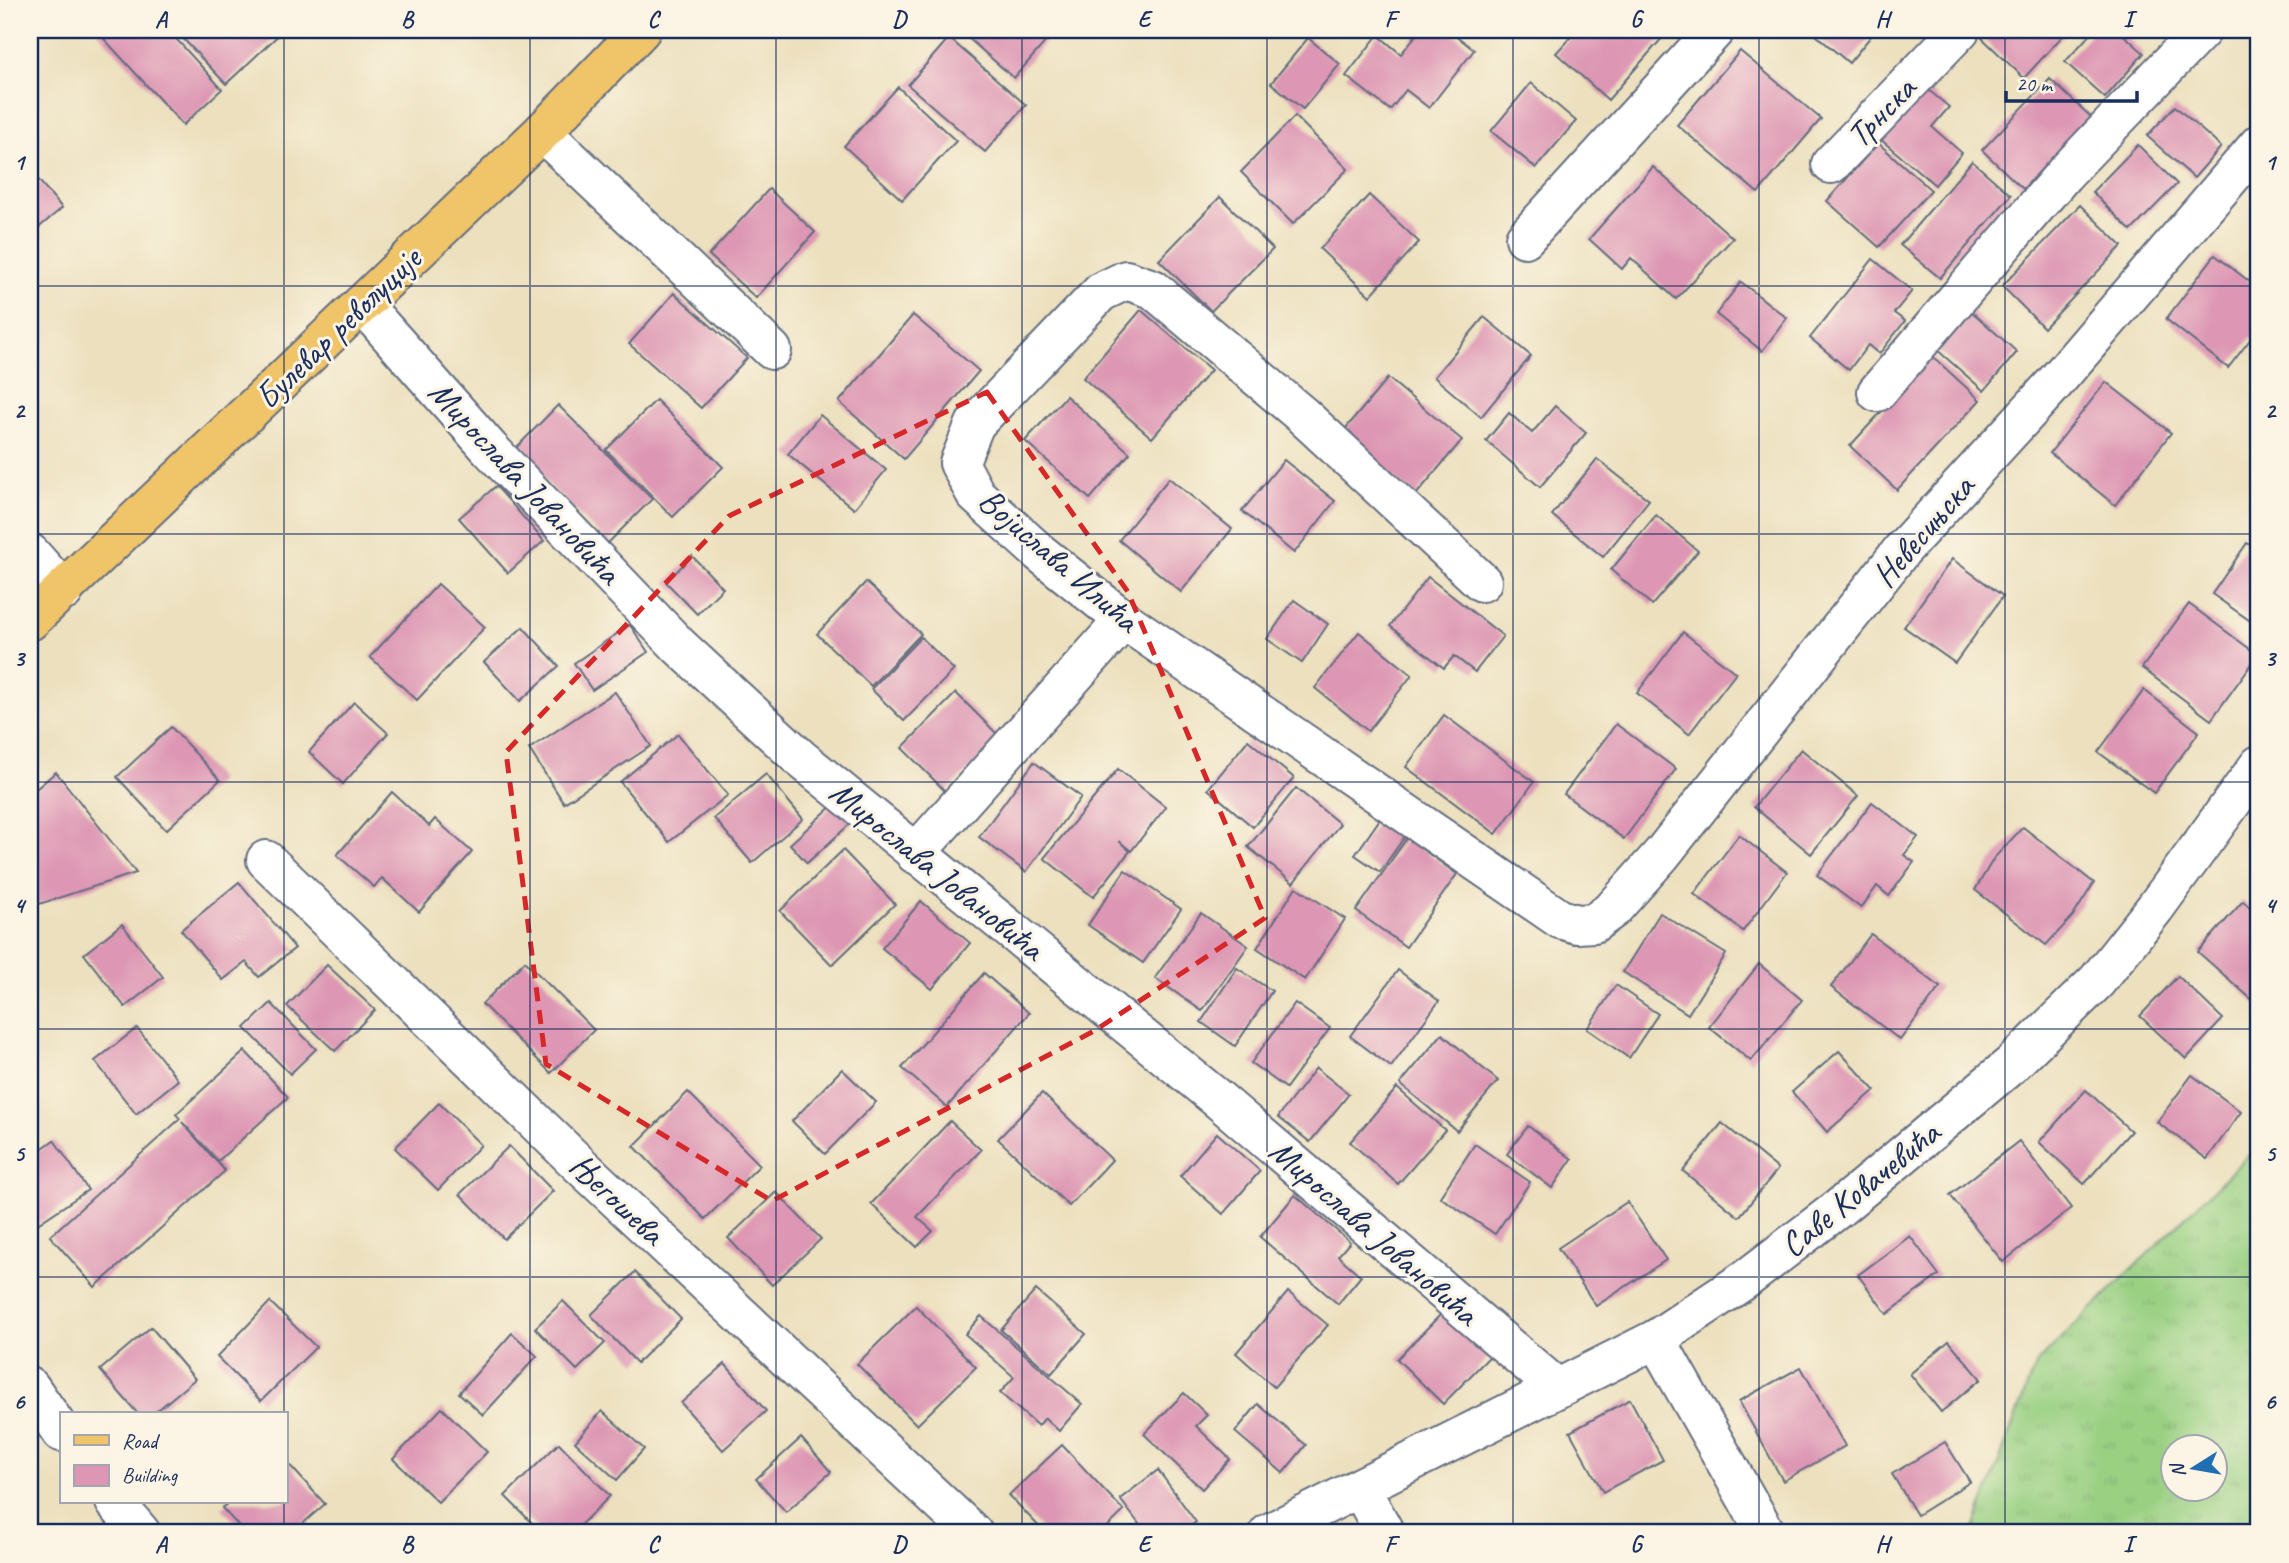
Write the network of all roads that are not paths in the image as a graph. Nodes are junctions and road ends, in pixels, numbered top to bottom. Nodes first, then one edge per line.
1 (1715, 30) edge
2 (1959, 30) edge
3 (2202, 30) edge
4 (637, 31) edge
5 (542, 132) junction
6 (2259, 144) edge
7 (1831, 164) dead end
8 (1525, 238) dead end
9 (362, 304) junction
10 (772, 350) dead end
11 (1877, 391) dead end
12 (30, 553) edge
13 (1482, 582) dead end
14 (64, 591) junction
15 (1124, 620) junction
16 (30, 621) edge
17 (2259, 765) edge
18 (915, 854) junction
19 (266, 860) dead end
20 (1594, 923) joint
21 (1656, 1339) junction
22 (30, 1387) edge
23 (1557, 1388) junction
24 (60, 1431) edge
25 (1360, 1488) junction
26 (117, 1504) edge
27 (141, 1533) edge
28 (973, 1533) edge
29 (1269, 1533) edge
30 (1385, 1533) edge
31 (1766, 1533) edge

1 - 8 street
2 - 7 street, Трнска
3 - 11 street
4 - 5 main road, Булевар револуције
5 - 9 main road, Булевар револуције
5 - 10 street
6 - 20 street, Невесињска
9 - 14 main road, Булевар револуције
9 - 18 street, Мирослава Јовановића
12 - 14 street
13 - 15 street, Војислава Илића
14 - 16 main road, Булевар револуције
15 - 18 street
15 - 20 street, Војислава Илића
17 - 21 street, Саве Ковачевића
18 - 23 street, Мирослава Јовановића
19 - 28 street, Његошева
21 - 23 street, Саве Ковачевића
21 - 31 street
22 - 24 street
23 - 25 street, Саве Ковачевића
25 - 29 street, Саве Ковачевића
25 - 30 street
26 - 27 street

